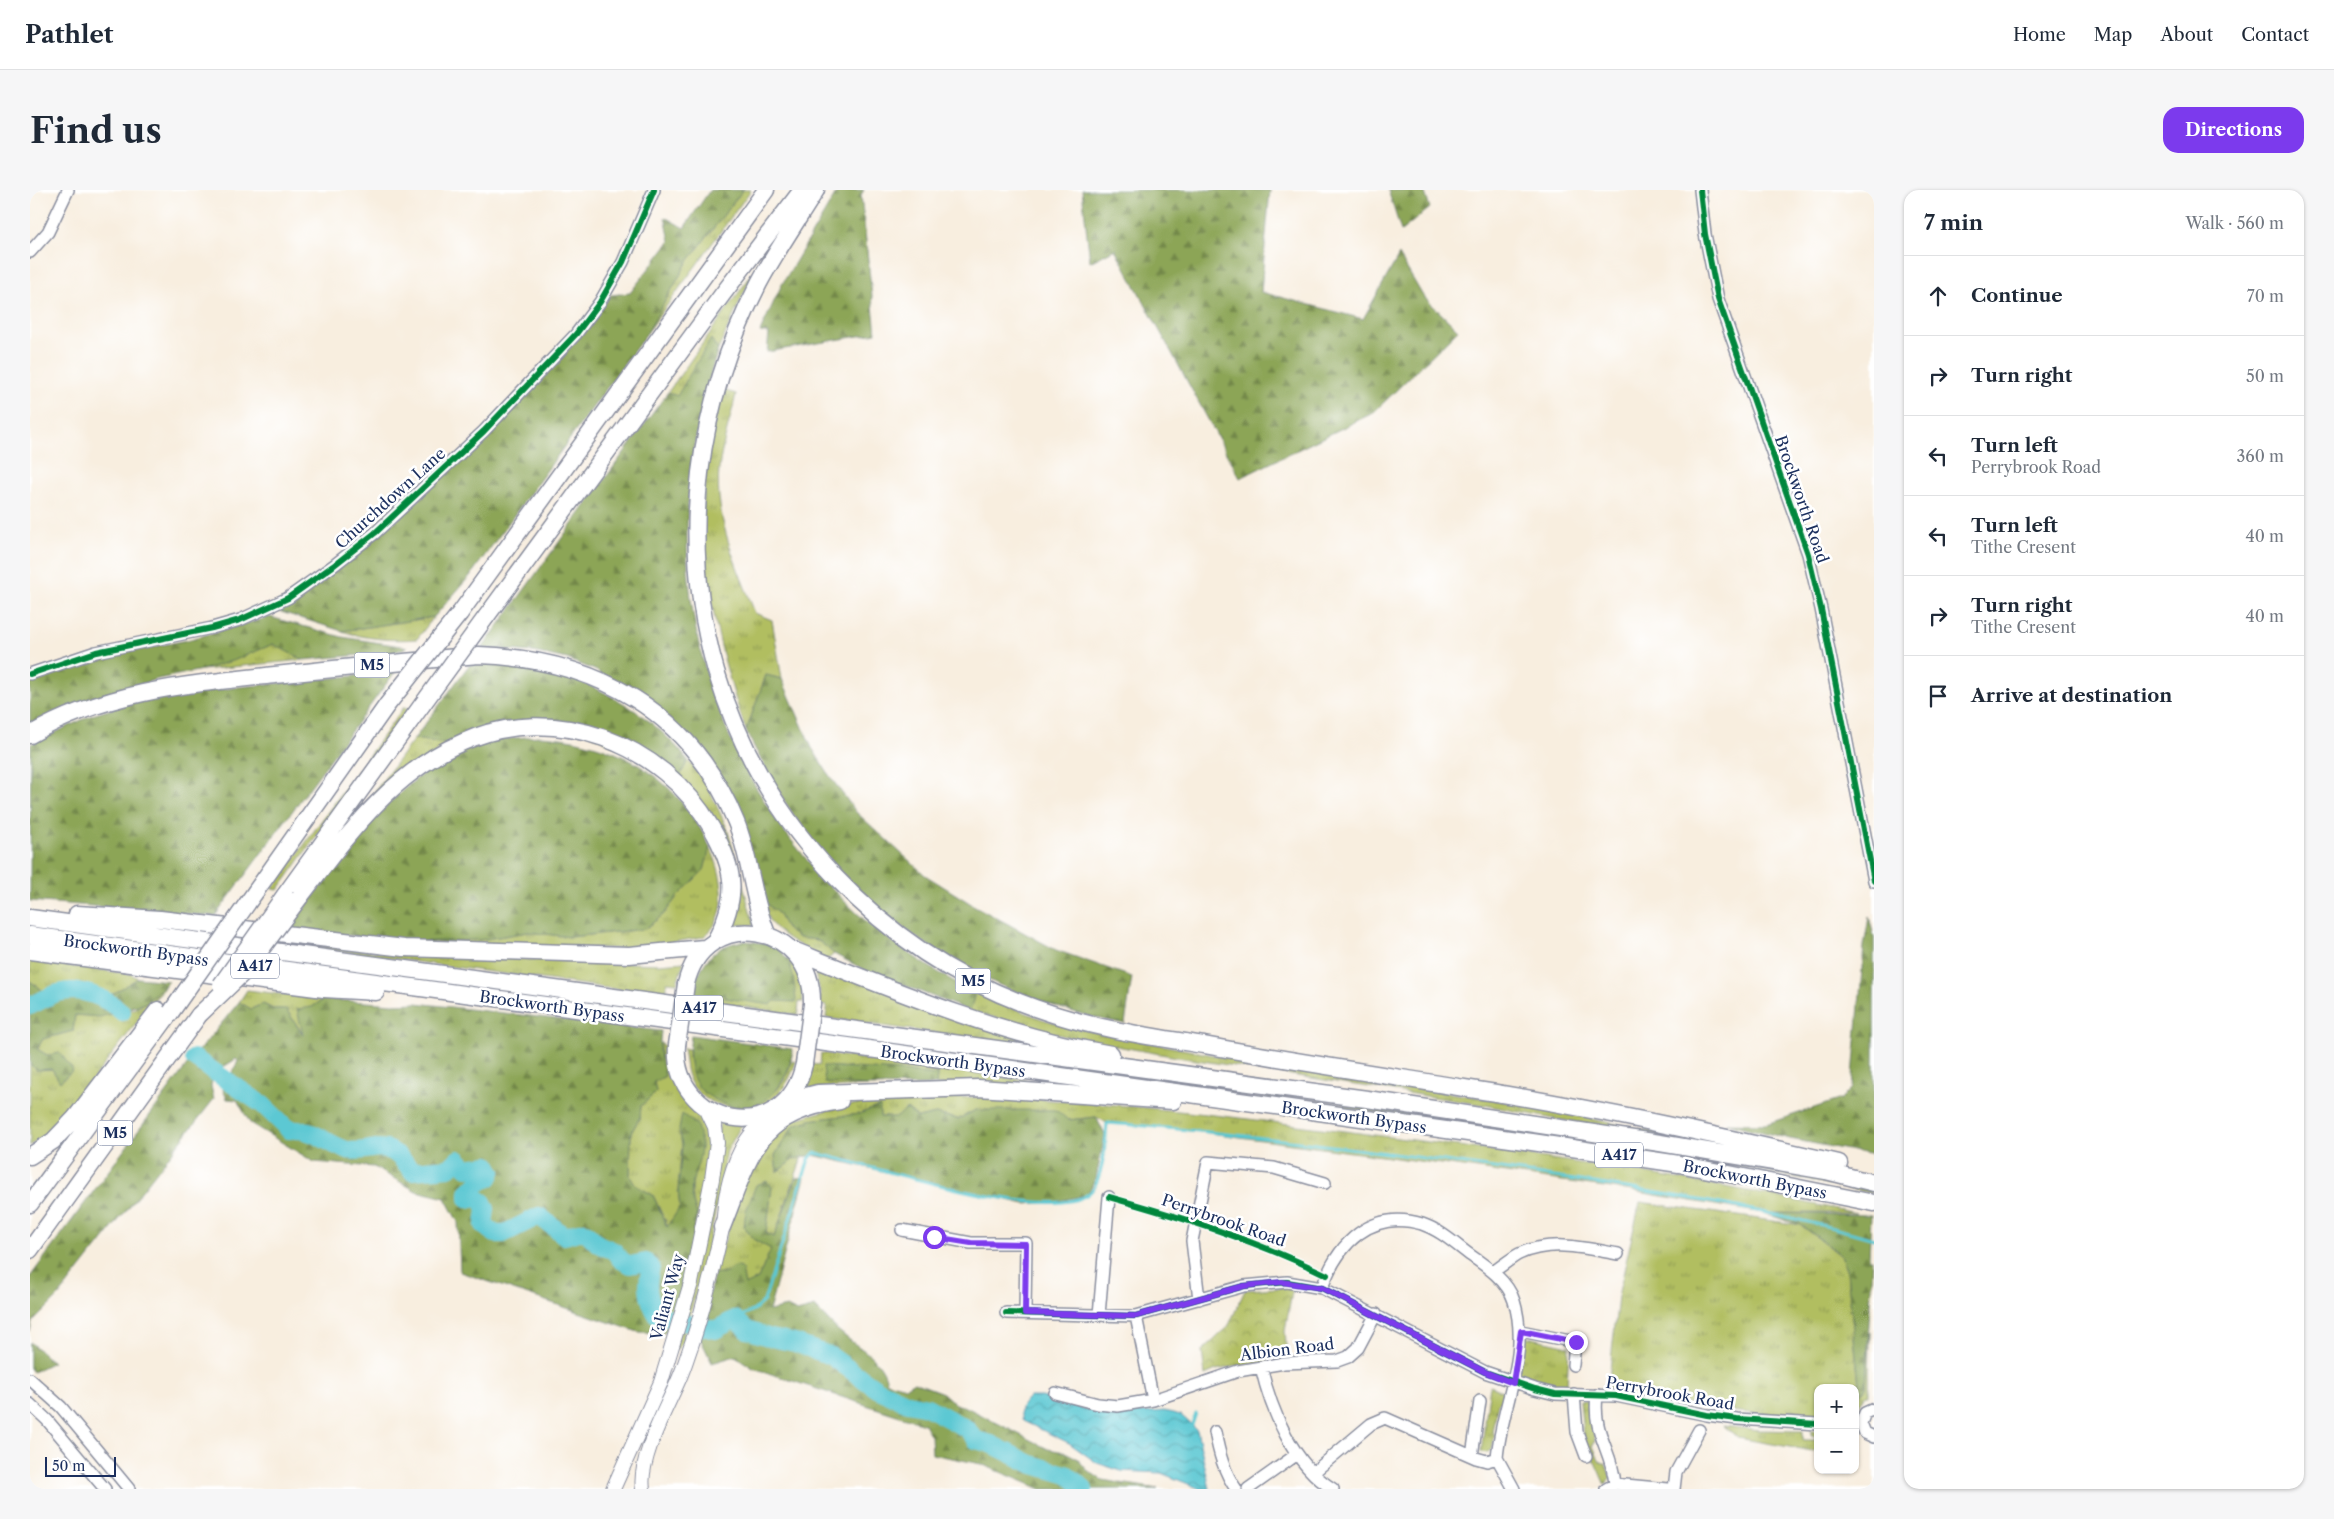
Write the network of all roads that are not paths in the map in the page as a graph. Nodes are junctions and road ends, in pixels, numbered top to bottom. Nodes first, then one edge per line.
1 (68, 190) edge
2 (654, 190) edge
3 (766, 190) edge
4 (802, 190) edge
5 (816, 190) edge
6 (1700, 190) edge
7 (30, 252) edge
8 (30, 674) edge
9 (30, 735) edge
10 (1874, 882) edge
11 (293, 896) junction
12 (30, 911) edge
13 (30, 918) edge
14 (30, 935) edge
15 (768, 936) junction
16 (709, 944) junction
17 (793, 950) junction
18 (30, 951) edge
19 (480, 997) junction
20 (164, 1011) junction
21 (899, 1091) junction
22 (1367, 1099) junction
23 (786, 1101) junction
24 (705, 1106) junction
25 (770, 1114) junction
26 (1362, 1119) junction
27 (30, 1156) edge
28 (1874, 1171) edge
29 (1874, 1182) edge
30 (1326, 1183) dead end
31 (1109, 1197) dead end
32 (1874, 1203) edge
33 (30, 1204) edge
34 (722, 1227) junction
35 (902, 1230) dead end
36 (30, 1250) edge
37 (1618, 1254) dead end
38 (1494, 1271) junction
39 (1322, 1288) junction
40 (1199, 1299) junction
41 (1006, 1313) dead end
42 (1025, 1313) junction
43 (1376, 1314) junction
44 (1099, 1315) junction
45 (1136, 1316) junction
46 (1521, 1331) junction
47 (1573, 1365) dead end
48 (1261, 1367) junction
49 (30, 1379) edge
50 (1513, 1383) junction
51 (1055, 1393) dead end
52 (1574, 1394) junction
53 (1597, 1395) junction
54 (1153, 1400) junction
55 (1480, 1401) dead end
56 (30, 1404) edge
57 (1874, 1409) edge
58 (1859, 1422) edge
59 (1814, 1424) edge
60 (1859, 1425) edge
61 (1699, 1430) dead end
62 (1215, 1432) dead end
63 (1874, 1437) edge
64 (1296, 1455) junction
65 (1472, 1456) junction
66 (1586, 1456) dead end
67 (1497, 1458) junction
68 (1314, 1472) junction
69 (1611, 1486) edge
70 (105, 1489) edge
71 (129, 1489) edge
72 (613, 1489) edge
73 (643, 1489) edge
74 (1236, 1489) edge
75 (1248, 1489) edge
76 (1333, 1489) edge
77 (1514, 1489) edge
78 (1668, 1489) edge
79 (1674, 1489) edge

1 - 7 street
2 - 8 street, Churchdown Lane
3 - 20 highway, M5, bridge
4 - 11 highway, M5, bridge
5 - 28 highway, M5
6 - 10 street, Brockworth Road
9 - 15 highway, M5
11 - 16 highway, M5
11 - 36 highway, M5, bridge
12 - 16 highway
13 - 22 highway, Brockworth Bypass / A417
14 - 19 highway, Brockworth Bypass / A417
15 - 16 highway
15 - 17 highway
16 - 24 highway, bridge
17 - 22 highway
17 - 23 highway, bridge
18 - 19 highway
19 - 26 highway, Brockworth Bypass / A417
20 - 27 highway, M5
20 - 33 highway, M5
21 - 23 highway
21 - 26 highway
21 - 34 highway
22 - 29 highway, Brockworth Bypass / A417
23 - 25 highway
24 - 25 highway
24 - 72 main road, Valiant Way
25 - 34 main road
26 - 32 highway, Brockworth Bypass / A417
30 - 40 street
31 - 44 street
34 - 73 main road
35 - 42 street
37 - 38 street
38 - 39 street
38 - 46 street
39 - 40 street, Perrybrook Road
39 - 43 street, Perrybrook Road
40 - 45 street, Perrybrook Road
41 - 42 street, Perrybrook Road
42 - 44 street, Perrybrook Road
43 - 48 street, Albion Road
43 - 50 street, Perrybrook Road
44 - 45 street, Perrybrook Road
45 - 54 street
46 - 47 street
46 - 50 street
48 - 54 street, Albion Road
48 - 64 street
49 - 71 street
50 - 52 street, Perrybrook Road
50 - 67 street
51 - 54 street, Albion Road
52 - 53 street, Perrybrook Road
52 - 66 street
53 - 59 street, Perrybrook Road
53 - 69 street
55 - 65 street
56 - 70 street
57 - 58 street
60 - 63 street
61 - 79 street
62 - 74 street
64 - 68 street
64 - 75 street
65 - 67 street
65 - 68 street
67 - 77 street
68 - 76 street
69 - 78 street

